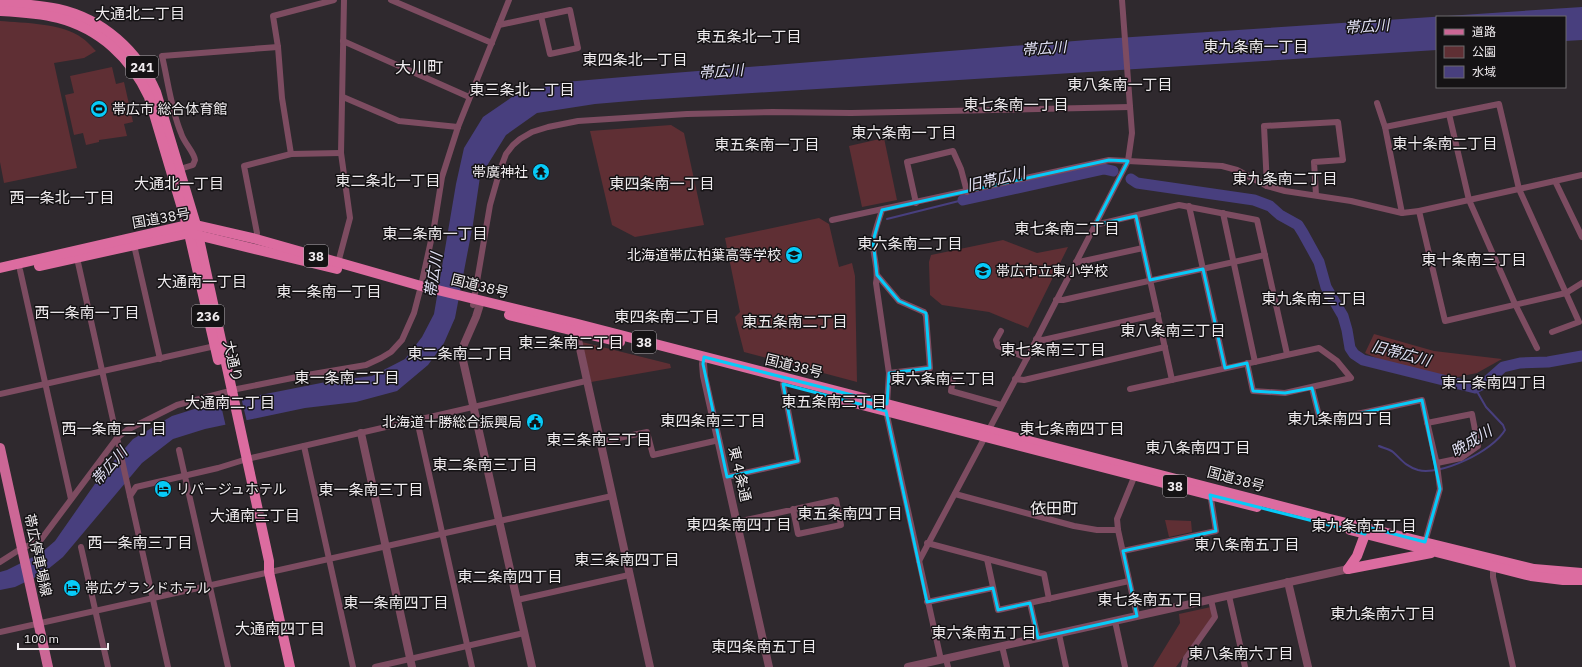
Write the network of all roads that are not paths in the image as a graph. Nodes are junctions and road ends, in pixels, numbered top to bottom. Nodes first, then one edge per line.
1 (334, 0) edge
2 (344, 0) edge
3 (391, 0) edge
4 (509, 0) edge
5 (1122, 0) edge
6 (0, 2) edge
7 (0, 11) edge
8 (541, 16) junction
9 (499, 26) junction
10 (343, 41) junction
11 (492, 43) junction
12 (278, 47) junction
13 (343, 97) junction
14 (469, 97) junction
15 (1377, 103) dead end
16 (1130, 105) junction
17 (1449, 114) junction
18 (458, 127) junction
19 (1385, 127) junction
20 (341, 153) junction
21 (292, 154) junction
22 (1128, 161) junction
23 (180, 169) junction
24 (1582, 175) edge
25 (1555, 181) junction
26 (1267, 186) junction
27 (1519, 189) junction
28 (967, 192) junction
29 (1316, 195) junction
30 (1469, 200) junction
31 (916, 203) junction
32 (1189, 206) junction
33 (882, 210) junction
34 (1419, 211) junction
35 (1223, 213) junction
36 (1402, 213) junction
37 (1136, 216) junction
38 (832, 220) dead end
39 (1095, 225) junction
40 (193, 229) junction
41 (1582, 237) edge
42 (256, 239) junction
43 (134, 245) junction
44 (1142, 248) junction
45 (1265, 255) junction
46 (77, 258) junction
47 (1076, 262) junction
48 (1233, 262) junction
49 (338, 263) junction
50 (0, 268) edge
51 (1203, 269) junction
52 (20, 270) junction
53 (0, 275) edge
54 (877, 275) junction
55 (1150, 280) junction
56 (1582, 283) edge
57 (424, 289) junction
58 (1566, 293) junction
59 (1056, 300) junction
60 (477, 303) junction
61 (1515, 304) junction
62 (1158, 314) junction
63 (575, 327) junction
64 (1002, 331) dead end
65 (1552, 332) dead end
66 (1036, 339) junction
67 (215, 346) junction
68 (1165, 347) junction
69 (1537, 348) dead end
70 (1287, 354) junction
71 (1027, 358) junction
72 (160, 359) junction
73 (703, 360) junction
74 (1255, 362) junction
75 (1247, 364) junction
76 (1225, 368) junction
77 (102, 372) junction
78 (889, 373) junction
79 (953, 379) dead end
80 (1015, 379) junction
81 (1172, 380) junction
82 (586, 381) junction
83 (45, 384) junction
84 (784, 384) junction
85 (1312, 388) junction
86 (1130, 389) dead end
87 (0, 394) edge
88 (229, 395) junction
89 (1001, 405) junction
90 (473, 407) junction
91 (886, 408) junction
92 (417, 420) junction
93 (1427, 423) junction
94 (361, 433) junction
95 (986, 433) junction
96 (117, 438) junction
97 (719, 440) junction
98 (600, 442) junction
99 (304, 446) junction
100 (179, 450) dead end
101 (0, 452) edge
102 (244, 460) junction
103 (1437, 464) junction
104 (185, 476) junction
105 (1135, 476) junction
106 (727, 477) junction
107 (955, 494) junction
108 (1212, 495) junction
109 (130, 496) junction
110 (612, 496) junction
111 (71, 499) junction
112 (793, 509) junction
113 (499, 521) junction
114 (737, 522) junction
115 (1118, 530) junction
116 (1366, 531) junction
117 (442, 533) junction
118 (1425, 542) junction
119 (927, 543) junction
120 (385, 546) junction
121 (80, 547) dead end
122 (1123, 551) junction
123 (23, 552) junction
124 (1434, 552) junction
125 (329, 558) junction
126 (986, 559) junction
127 (919, 561) junction
128 (0, 562) edge
129 (1493, 567) junction
130 (1348, 569) junction
131 (269, 572) junction
132 (1582, 573) edge
133 (629, 575) junction
134 (1582, 580) edge
135 (1129, 581) junction
136 (1288, 582) junction
137 (209, 585) junction
138 (993, 588) junction
139 (1229, 596) junction
140 (152, 598) junction
141 (1049, 599) junction
142 (517, 600) junction
143 (1211, 600) junction
144 (927, 602) junction
145 (1030, 603) junction
146 (96, 610) junction
147 (1137, 616) junction
148 (1115, 621) junction
149 (39, 624) junction
150 (0, 632) edge
151 (524, 633) junction
152 (1059, 634) junction
153 (1038, 638) junction
154 (467, 646) junction
155 (1002, 646) junction
156 (945, 662) edge
157 (411, 663) edge
158 (48, 667) edge
159 (108, 667) edge
160 (168, 667) edge
161 (228, 667) edge
162 (290, 667) edge
163 (353, 667) edge
164 (375, 667) edge
165 (472, 667) edge
166 (532, 667) edge
167 (650, 667) edge
168 (769, 667) edge
169 (908, 667) edge
170 (1007, 667) edge
171 (1066, 667) edge
172 (1125, 667) edge
173 (1183, 667) edge
174 (1245, 667) edge
175 (1308, 667) edge
176 (1514, 667) edge

1 - 12 street
2 - 10 street
3 - 11 street
4 - 9 street
5 - 16 street
6 - 23 highway, 241
7 - 40 highway, 241
8 - 8 street
8 - 9 street
9 - 11 street
10 - 13 street
10 - 14 street
11 - 14 street
12 - 21 street
12 - 23 street
13 - 18 street
13 - 20 street
14 - 18 street
15 - 19 street
16 - 22 street
16 - 60 street
17 - 19 street
17 - 27 street
17 - 30 street
18 - 57 street
19 - 36 street
20 - 21 street
20 - 49 street
21 - 42 street
22 - 26 street
22 - 28 street
22 - 39 street
23 - 40 highway, 241
24 - 25 street
25 - 27 street
25 - 41 street
26 - 29 street
26 - 29 street
27 - 30 street
27 - 58 street
28 - 31 street
28 - 31 street
29 - 36 street
30 - 34 street
30 - 61 street
31 - 33 street
32 - 35 street
32 - 37 street
32 - 51 street
33 - 38 street
33 - 54 street
34 - 36 street
34 - 61 street
35 - 45 street
35 - 48 street
37 - 39 street
37 - 44 street
39 - 47 street
40 - 42 highway, 国道38号 / 38
40 - 43 highway, 国道38号 / 38
40 - 50 highway, 国道38号 / 38
40 - 57 highway, 国道38号 / 38
40 - 67 highway, 大通り / 236
40 - 88 highway, 大通り / 236
42 - 49 highway, 国道38号 / 38
43 - 46 highway, 国道38号 / 38
43 - 72 street
44 - 47 street
44 - 55 street
45 - 48 street
45 - 70 street
46 - 52 highway, 国道38号 / 38
46 - 77 street
47 - 59 street
48 - 51 street
48 - 74 street
49 - 57 highway, 国道38号 / 38
51 - 55 street
51 - 76 street
52 - 53 highway, 国道38号 / 38
52 - 83 street
54 - 78 street
54 - 78 street
55 - 59 street
55 - 62 street
56 - 58 street
57 - 60 highway, 国道38号 / 38
57 - 88 street
58 - 61 street
58 - 65 street
59 - 66 street
60 - 63 highway, 国道38号 / 38
60 - 90 street
61 - 69 street
62 - 66 street
62 - 68 street
63 - 73 highway, 国道38号 / 38
63 - 82 street
64 - 71 street
66 - 71 street
67 - 72 street
67 - 88 highway, 大通り / 236
68 - 80 street
68 - 81 street
70 - 74 street
70 - 85 street
71 - 80 street
72 - 77 street
73 - 84 highway, 国道38号 / 38
73 - 91 highway, 国道38号 / 38
73 - 97 street, 東４条通
74 - 75 street
75 - 76 street
75 - 85 street
76 - 81 street
77 - 83 street
77 - 96 street
78 - 91 street
79 - 89 street
80 - 89 street
81 - 86 street
82 - 90 street
82 - 98 street
83 - 87 street
83 - 111 street
84 - 91 highway, 国道38号 / 38
84 - 106 street
85 - 93 street
88 - 96 street
88 - 102 highway, 大通り / 236
89 - 95 street
90 - 92 street
90 - 113 street
91 - 95 highway, 国道38号 / 38
91 - 127 street
92 - 94 street
92 - 117 street
93 - 103 street
93 - 103 street
94 - 99 street
94 - 120 street
95 - 105 highway, 国道38号 / 38
95 - 107 street
95 - 116 highway, 国道38号 / 38
96 - 109 street
96 - 111 street
97 - 98 street
97 - 106 street, 東４条通
98 - 110 street
99 - 102 street
99 - 125 street
100 - 104 street
101 - 123 main road, 帯広停車場線
102 - 104 street
102 - 131 highway, 大通り / 236
103 - 118 street
104 - 109 street
104 - 137 street
105 - 108 highway, 国道38号 / 38
105 - 115 street
106 - 114 street, 東４条通
107 - 115 street
107 - 119 street
108 - 116 highway, 国道38号 / 38
108 - 122 street
109 - 140 street
110 - 113 street
110 - 133 street
111 - 123 street
112 - 112 street
112 - 114 street
113 - 117 street
113 - 142 street
114 - 168 street, 東４条通
115 - 122 street
116 - 118 highway, 国道38号 / 38
116 - 124 highway, 国道38号 / 38
116 - 130 highway
117 - 120 street
117 - 154 street
118 - 132 highway, 国道38号 / 38
119 - 126 street
119 - 127 street
120 - 125 street
120 - 157 street
121 - 146 street
122 - 135 street
123 - 128 street
123 - 149 main road, 帯広停車場線
124 - 129 highway, 国道38号 / 38
124 - 130 highway
125 - 131 street
125 - 163 street
126 - 138 street
126 - 141 street
127 - 144 street
129 - 134 highway, 国道38号 / 38
129 - 176 street
130 - 136 street
131 - 137 street
131 - 162 highway, 大通り / 236
133 - 142 street
133 - 167 street
135 - 141 street
135 - 147 street
136 - 139 street
136 - 175 street
137 - 140 street
137 - 161 street
138 - 144 street
138 - 145 street
139 - 143 street
139 - 174 street
140 - 146 street
140 - 160 street
141 - 145 street
142 - 151 street
143 - 147 street
143 - 173 street
144 - 156 street
145 - 153 street
146 - 149 street
146 - 159 street
147 - 148 street
148 - 152 street
148 - 172 street
149 - 150 street
149 - 158 main road, 帯広停車場線
151 - 154 street
151 - 166 street
152 - 153 street
152 - 171 street
153 - 155 street
154 - 157 street
154 - 165 street
155 - 156 street
155 - 170 street
156 - 169 street
157 - 164 street

